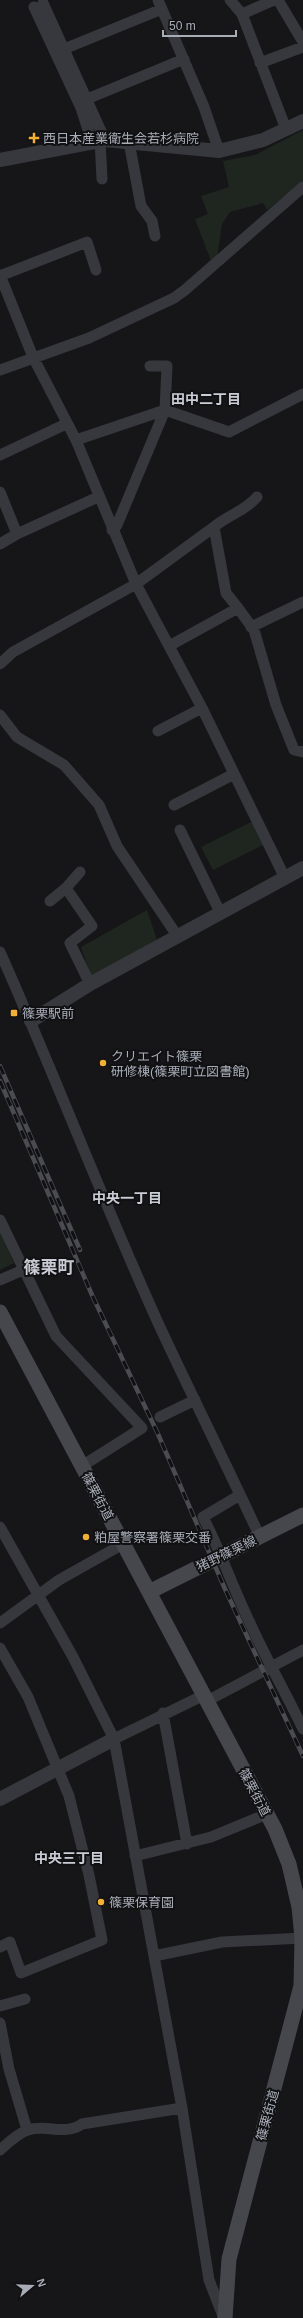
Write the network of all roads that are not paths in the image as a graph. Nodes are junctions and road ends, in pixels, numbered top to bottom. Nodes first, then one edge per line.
1 (230, 0) edge
2 (274, 0) edge
3 (278, 0) edge
4 (39, 2) edge
5 (160, 5) edge
6 (242, 14) junction
7 (303, 42) edge
8 (303, 47) edge
9 (64, 48) junction
10 (184, 59) junction
11 (260, 63) junction
12 (88, 99) junction
13 (303, 121) edge
14 (286, 129) junction
15 (99, 141) junction
16 (129, 142) junction
17 (219, 151) junction
18 (0, 160) edge
19 (102, 179) dead end
20 (303, 187) edge
21 (154, 236) dead end
22 (96, 270) dead end
23 (0, 275) edge
24 (33, 357) junction
25 (150, 366) dead end
26 (0, 370) edge
27 (303, 394) edge
28 (165, 410) junction
29 (66, 424) junction
30 (76, 440) junction
31 (0, 455) edge
32 (0, 492) edge
33 (98, 497) junction
34 (257, 497) dead end
35 (214, 527) junction
36 (112, 530) junction
37 (17, 534) junction
38 (0, 544) edge
39 (136, 584) junction
40 (303, 602) edge
41 (238, 608) junction
42 (251, 627) junction
43 (169, 646) junction
44 (0, 664) edge
45 (202, 708) junction
46 (0, 715) edge
47 (158, 731) dead end
48 (303, 752) edge
49 (234, 774) junction
50 (174, 805) dead end
51 (180, 830) dead end
52 (303, 868) edge
53 (80, 872) dead end
54 (285, 878) junction
55 (66, 888) junction
56 (50, 901) dead end
57 (221, 914) junction
58 (178, 937) junction
59 (0, 952) edge
60 (90, 984) junction
61 (31, 1021) junction
62 (0, 1220) edge
63 (23, 1270) junction
64 (0, 1280) edge
65 (0, 1312) edge
66 (195, 1400) junction
67 (160, 1417) dead end
68 (82, 1466) junction
69 (240, 1495) junction
70 (302, 1517) edge
71 (0, 1527) edge
72 (260, 1537) junction
73 (123, 1544) junction
74 (222, 1554) junction
75 (149, 1592) junction
76 (38, 1595) junction
77 (0, 1623) edge
78 (0, 1648) edge
79 (303, 1650) edge
80 (273, 1667) junction
81 (205, 1698) junction
82 (162, 1714) junction
83 (302, 1725) edge
84 (114, 1739) junction
85 (57, 1770) junction
86 (0, 1799) edge
87 (267, 1814) junction
88 (187, 1844) junction
89 (135, 1856) junction
90 (303, 1938) edge
91 (0, 1947) edge
92 (154, 1956) junction
93 (25, 1999) dead end
94 (0, 2006) edge
95 (0, 2023) edge
96 (4, 2067) edge
97 (182, 2108) junction
98 (27, 2130) junction
99 (0, 2150) edge
100 (225, 2318) edge

1 - 6 street
2 - 6 street
3 - 7 street
4 - 9 street
4 - 15 street
5 - 9 street
5 - 10 street
6 - 11 street
8 - 11 street
9 - 12 street
10 - 12 street
10 - 17 street
11 - 14 street
12 - 15 street
13 - 14 street
14 - 17 street
15 - 16 street
15 - 18 street
15 - 19 street
16 - 17 street
16 - 21 street
20 - 24 street
22 - 23 street
23 - 24 street
24 - 26 street
24 - 29 street
25 - 28 street
27 - 28 street
28 - 30 street
28 - 36 street
29 - 30 street
29 - 31 street
30 - 33 street
32 - 37 street
33 - 36 street
33 - 37 street
34 - 35 street
35 - 39 street
35 - 41 street
36 - 39 street
37 - 38 street
39 - 43 street
39 - 44 street
40 - 42 street
41 - 42 street
41 - 43 street
42 - 48 street
43 - 45 street
45 - 47 street
45 - 49 street
46 - 58 street
49 - 50 street
49 - 54 street
51 - 57 street
52 - 54 street
53 - 55 street
54 - 57 street
55 - 56 street
55 - 60 street
57 - 58 street
58 - 60 street
59 - 61 street
60 - 61 street
61 - 66 street
62 - 63 street
63 - 64 street
63 - 68 street
65 - 68 main road, 篠栗街道
66 - 67 street
66 - 69 street
68 - 73 main road, 篠栗街道
69 - 72 street
69 - 74 street
70 - 72 main road, 猪野篠栗線
71 - 76 street
72 - 74 main road, 猪野篠栗線
73 - 75 main road, 篠栗街道
73 - 76 street
74 - 75 main road, 猪野篠栗線
74 - 80 street
75 - 81 main road, 篠栗街道
76 - 77 street
76 - 84 street
78 - 85 street
79 - 80 street
80 - 81 street
80 - 83 street
81 - 82 street
81 - 87 main road, 篠栗街道
82 - 84 street
82 - 88 street
84 - 85 street
84 - 89 street
85 - 86 street
85 - 91 street
87 - 88 street
87 - 90 main road, 篠栗街道
88 - 89 street
89 - 92 street
90 - 92 street
90 - 100 main road, 篠栗街道
92 - 97 street
93 - 94 street
95 - 96 street
96 - 98 street
97 - 98 street
97 - 100 street
98 - 99 street

